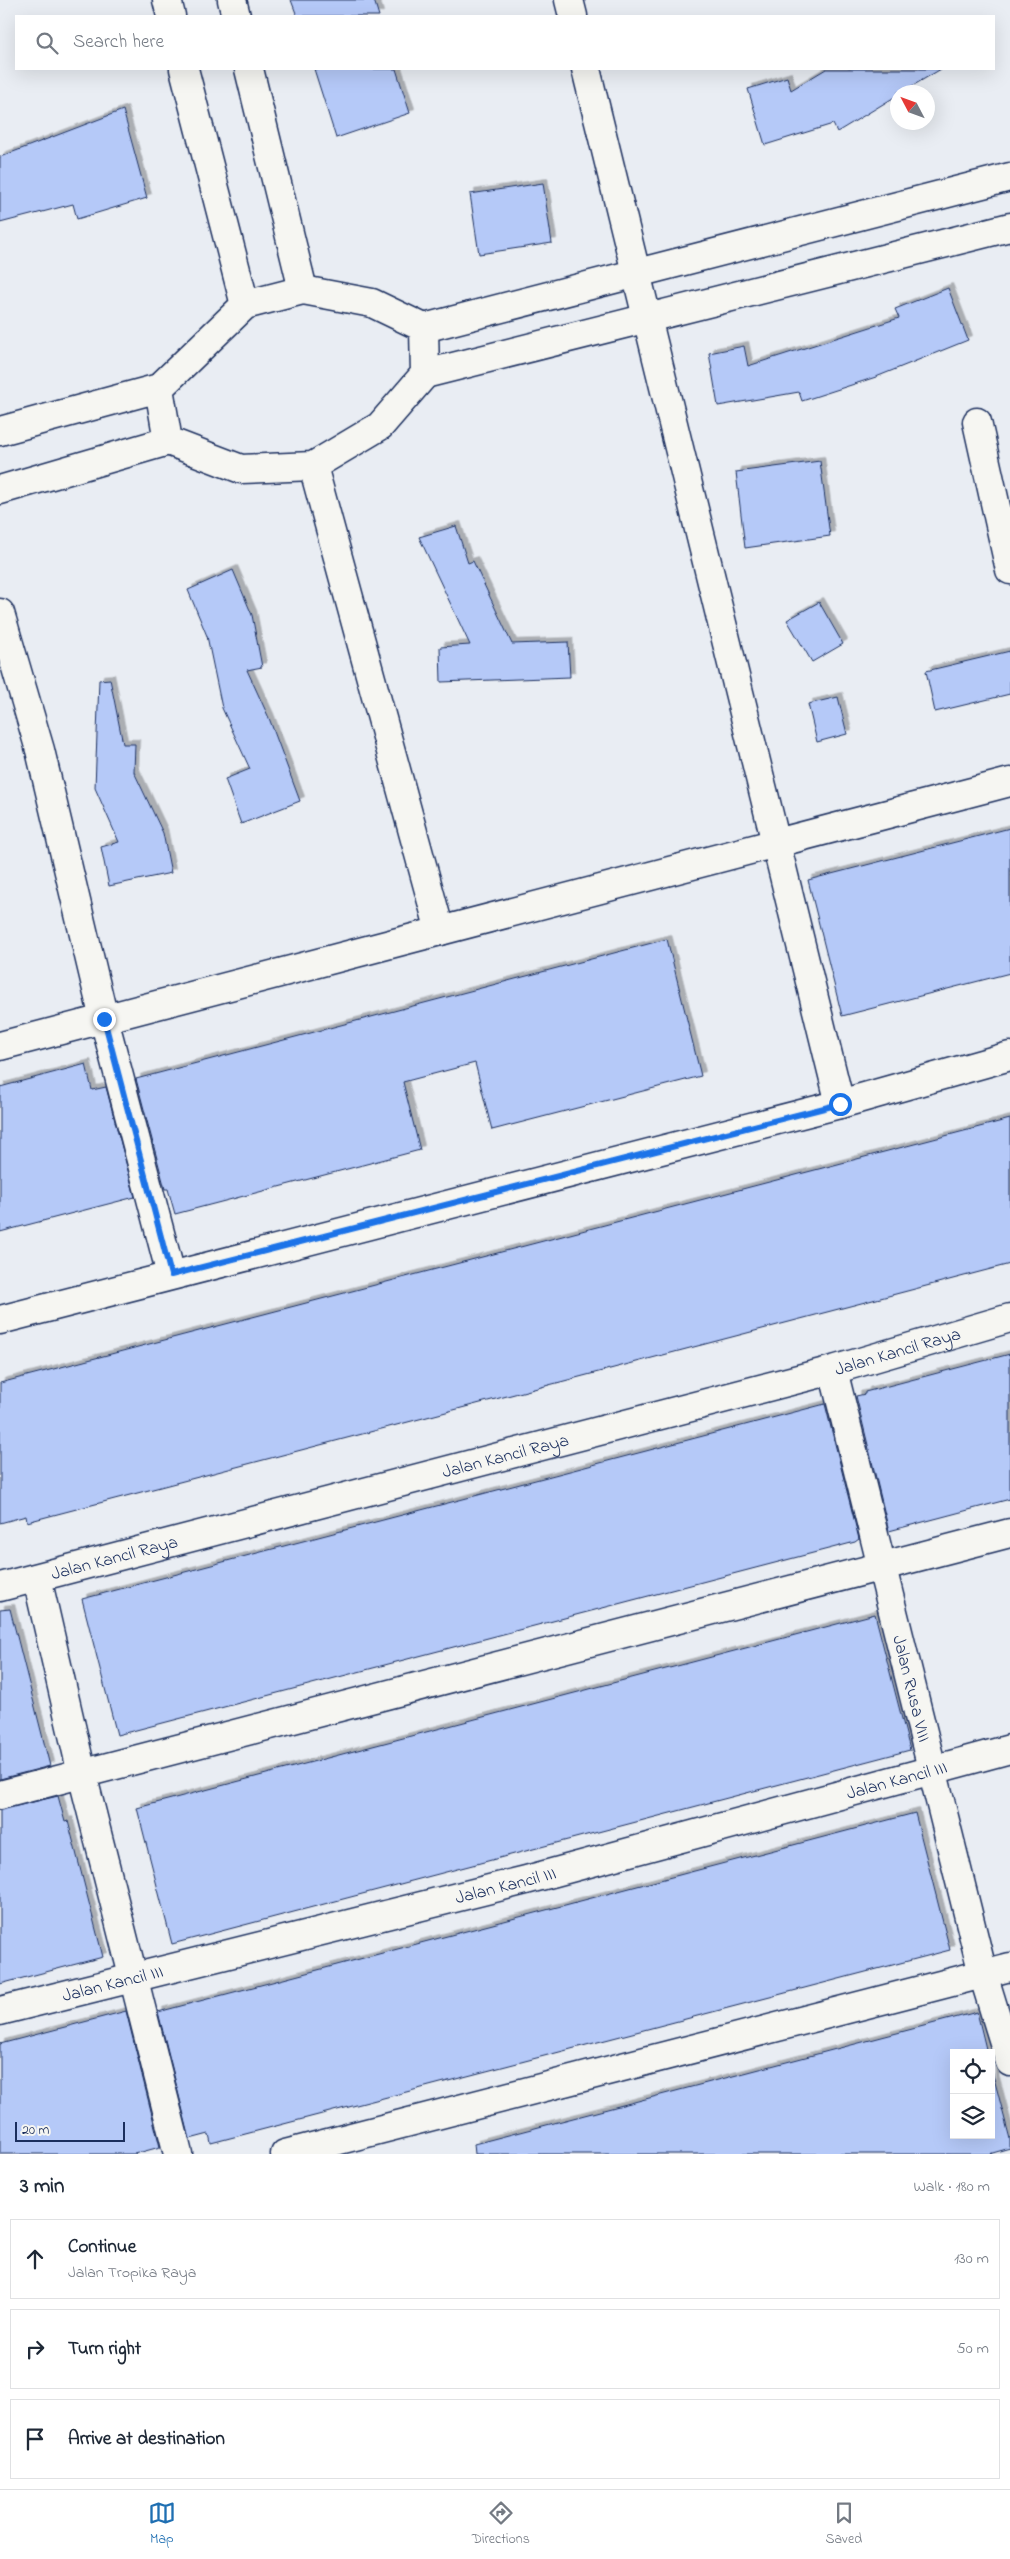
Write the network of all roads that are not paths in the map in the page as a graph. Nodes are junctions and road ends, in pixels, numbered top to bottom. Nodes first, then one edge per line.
1 (167, 0) edge
2 (232, 0) edge
3 (569, 0) edge
4 (171, 15) edge
5 (236, 15) edge
6 (573, 15) edge
7 (184, 70) edge
8 (249, 70) edge
9 (586, 70) edge
10 (1010, 177) edge
11 (1010, 227) edge
12 (636, 274) junction
13 (303, 290) junction
14 (245, 305) junction
15 (647, 319) junction
16 (424, 328) junction
17 (425, 374) junction
18 (159, 388) junction
19 (977, 422) dead end
20 (0, 431) edge
21 (168, 440) junction
22 (313, 466) junction
23 (0, 490) edge
24 (1004, 520) edge
25 (1010, 570) edge
26 (0, 613) edge
27 (1010, 782) edge
28 (776, 843) junction
29 (440, 931) junction
30 (104, 1019) junction
31 (0, 1046) edge
32 (1010, 1056) edge
33 (840, 1104) junction
34 (171, 1275) junction
35 (1010, 1318) edge
36 (0, 1320) edge
37 (833, 1370) junction
38 (1010, 1533) edge
39 (881, 1566) junction
40 (36, 1578) junction
41 (0, 1587) edge
42 (1010, 1749) edge
43 (932, 1769) junction
44 (82, 1774) junction
45 (0, 1795) edge
46 (1010, 1966) edge
47 (983, 1974) junction
48 (133, 1976) junction
49 (0, 2011) edge
50 (1010, 2062) edge
51 (178, 2154) edge
52 (285, 2154) edge

1 - 4 street
2 - 5 street
3 - 6 street
7 - 14 street
8 - 13 street
9 - 12 street
10 - 12 street
11 - 15 street
12 - 15 street
12 - 16 street
13 - 14 street
13 - 16 street
14 - 18 street
15 - 17 street
15 - 28 street
16 - 17 street
17 - 22 street
18 - 20 street
18 - 21 street
19 - 24 street
21 - 22 street
21 - 23 street
22 - 29 street
24 - 25 street
26 - 30 street
27 - 28 street
28 - 29 street
28 - 33 street
29 - 30 street
30 - 31 street
30 - 34 street
32 - 33 street
33 - 34 street
34 - 36 street
35 - 37 street, Jalan Kancil Raya
37 - 39 street, Jalan Rusa VIII
37 - 40 street, Jalan Kancil Raya
38 - 39 street
39 - 43 street, Jalan Rusa VIII
39 - 44 street
40 - 41 street, Jalan Kancil Raya
40 - 44 street
42 - 43 street, Jalan Kancil III
43 - 47 street, Jalan Rusa VIII
43 - 48 street, Jalan Kancil III
44 - 45 street
44 - 48 street
46 - 47 street
47 - 50 street, Jalan Rusa VIII
47 - 52 street
48 - 49 street, Jalan Kancil III
48 - 51 street

